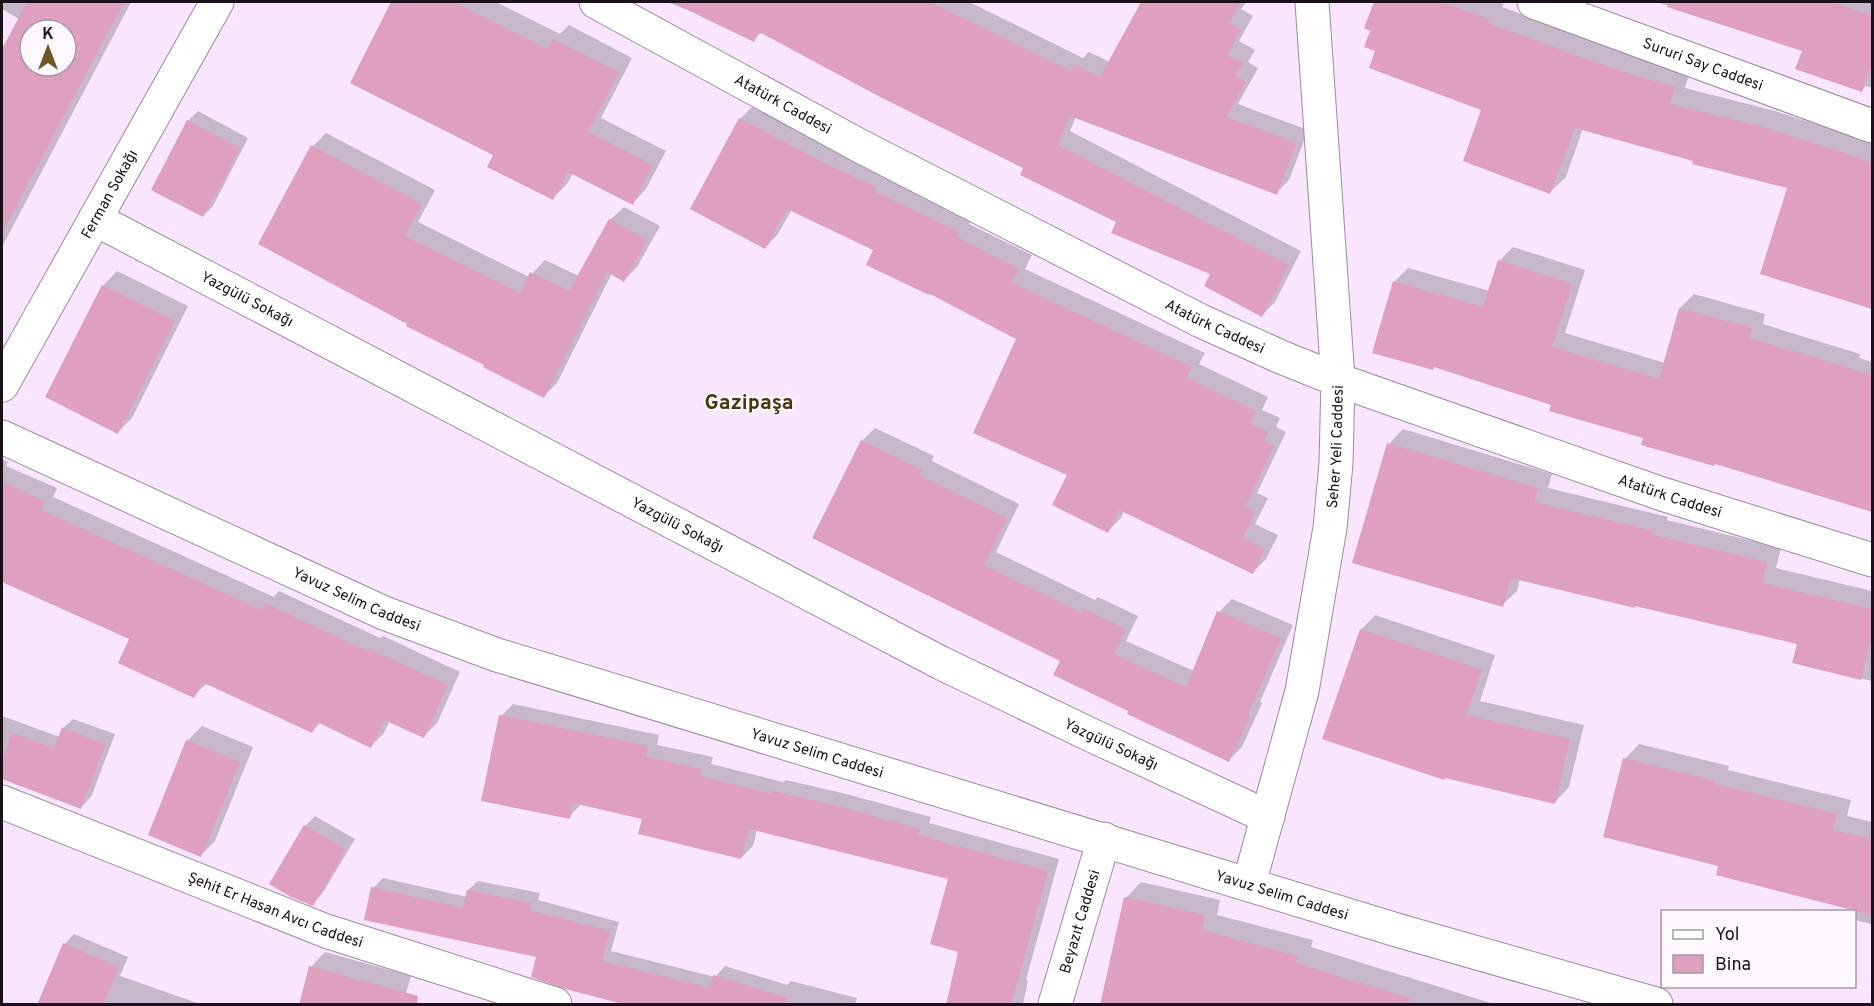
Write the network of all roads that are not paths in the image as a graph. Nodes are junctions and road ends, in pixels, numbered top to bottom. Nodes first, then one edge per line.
1 (217, 2) edge
2 (596, 2) edge
3 (1312, 2) edge
4 (1534, 2) edge
5 (1872, 126) edge
6 (95, 219) junction
7 (1338, 380) junction
8 (2, 385) edge
9 (2, 437) edge
10 (1872, 560) edge
11 (2, 802) edge
12 (1268, 817) junction
13 (1104, 839) junction
14 (1249, 884) junction
15 (555, 1005) edge
16 (1054, 1005) edge
17 (1656, 1005) edge

1 - 6 street, Ferman Sokağı
2 - 7 street, Atatürk Caddesi
3 - 7 street, Seher Yeli Caddesi
4 - 5 street, Sururi Say Caddesi
6 - 8 street, Ferman Sokağı
6 - 12 street, Yazgülü Sokağı
7 - 10 street, Atatürk Caddesi
7 - 12 street, Seher Yeli Caddesi
9 - 13 street, Yavuz Selim Caddesi
11 - 15 street, Şehit Er Hasan Avcı Caddesi
12 - 14 street, Seher Yeli Caddesi
13 - 14 street, Yavuz Selim Caddesi
13 - 16 street, Beyazıt Caddesi
14 - 17 street, Yavuz Selim Caddesi

